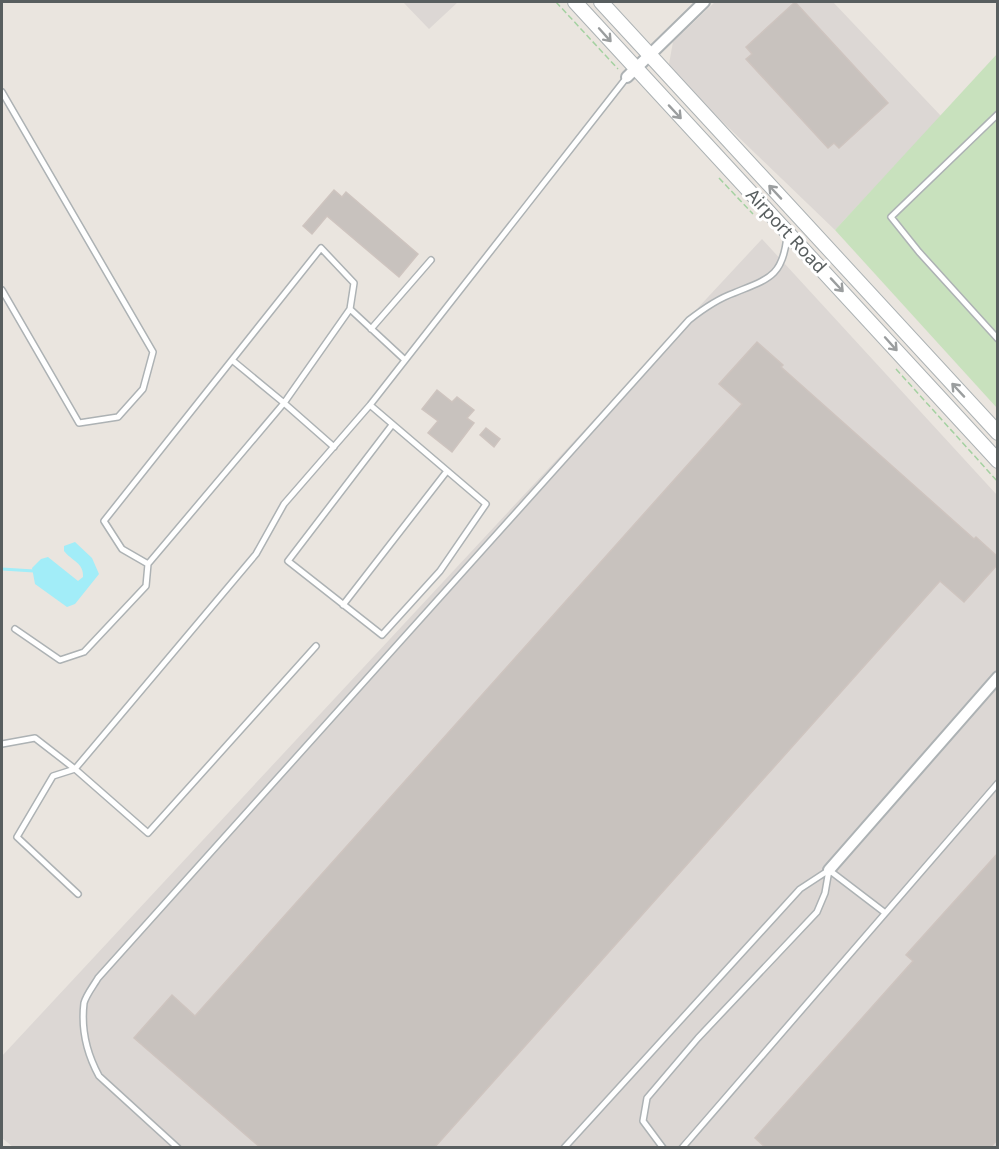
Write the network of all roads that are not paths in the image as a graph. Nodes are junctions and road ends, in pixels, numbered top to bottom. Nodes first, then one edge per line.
1 (575, 2) edge
2 (601, 2) edge
3 (704, 2) edge
4 (638, 66) junction
5 (2, 92) edge
6 (998, 114) edge
7 (788, 232) junction
8 (431, 260) dead end
9 (2, 290) edge
10 (350, 309) junction
11 (371, 329) junction
12 (998, 339) edge
13 (232, 360) junction
14 (405, 360) junction
15 (284, 404) junction
16 (370, 405) junction
17 (392, 425) junction
18 (998, 433) edge
19 (334, 447) junction
20 (998, 461) edge
21 (447, 471) junction
22 (148, 564) junction
23 (343, 605) junction
24 (15, 629) dead end
25 (316, 646) dead end
26 (998, 677) edge
27 (2, 744) edge
28 (75, 769) junction
29 (998, 783) edge
30 (829, 870) junction
31 (78, 894) dead end
32 (884, 912) junction
33 (178, 1148) edge
34 (564, 1148) edge
35 (663, 1148) edge
36 (682, 1148) edge

1 -> 4 main road, Airport Road
2 - 4 main road, Airport Road
3 - 4 street
4 -> 7 main road, Airport Road
4 - 14 lane
18 -> 4 main road, Airport Road
5 - 9 lane
6 - 12 lane
7 -> 20 main road, Airport Road
7 - 33 lane
8 - 11 lane
10 - 11 lane
10 - 13 lane
10 - 15 lane
11 - 14 lane
13 - 15 lane
13 - 22 lane
14 - 16 lane
15 - 19 lane
15 - 22 lane
16 - 17 lane
16 - 19 lane
17 - 21 lane
17 - 23 lane
19 - 28 lane
21 - 23 lane
21 - 23 lane
22 - 24 lane
25 - 28 lane
26 - 30 street
27 - 28 lane
28 - 31 lane
29 - 32 lane
30 - 32 lane
30 - 34 lane
30 - 35 lane
32 - 36 lane

